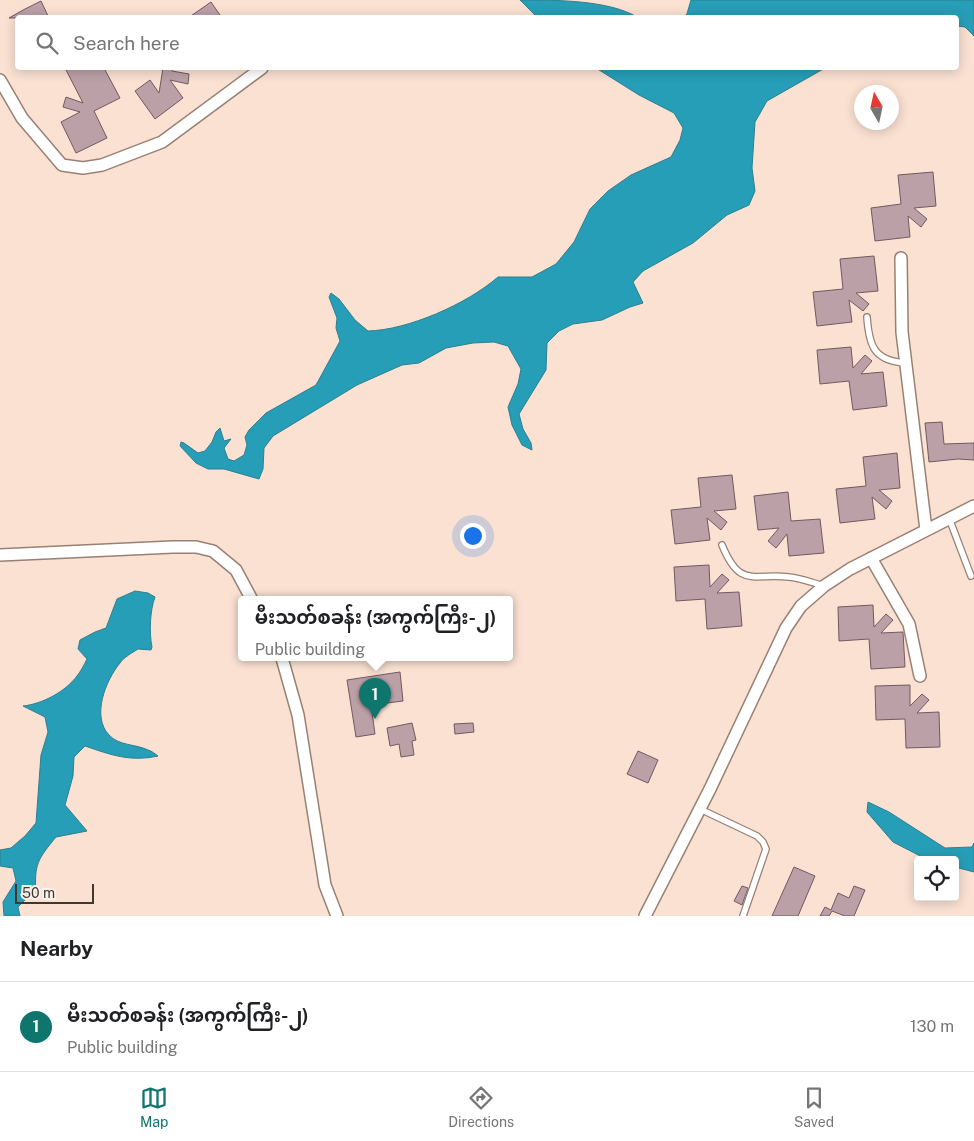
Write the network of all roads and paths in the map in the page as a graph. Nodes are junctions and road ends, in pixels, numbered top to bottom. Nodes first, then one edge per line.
1 (259, 70) edge
2 (0, 80) edge
3 (901, 258) dead end
4 (867, 317) dead end
5 (906, 363) junction
6 (974, 506) edge
7 (949, 518) junction
8 (926, 530) junction
9 (722, 545) dead end
10 (0, 555) edge
11 (871, 558) junction
12 (971, 576) dead end
13 (824, 586) junction
14 (250, 596) edge
15 (283, 661) edge
16 (920, 676) dead end
17 (700, 809) junction
18 (337, 916) edge
19 (645, 916) edge
20 (743, 916) edge

1 - 2 street
3 - 5 street
4 - 5 lane
5 - 8 street
6 - 7 street
7 - 8 street
7 - 12 lane
8 - 11 street
9 - 13 lane
10 - 14 street
11 - 13 street
11 - 16 street
13 - 17 street
15 - 18 street
17 - 19 street
17 - 20 lane

